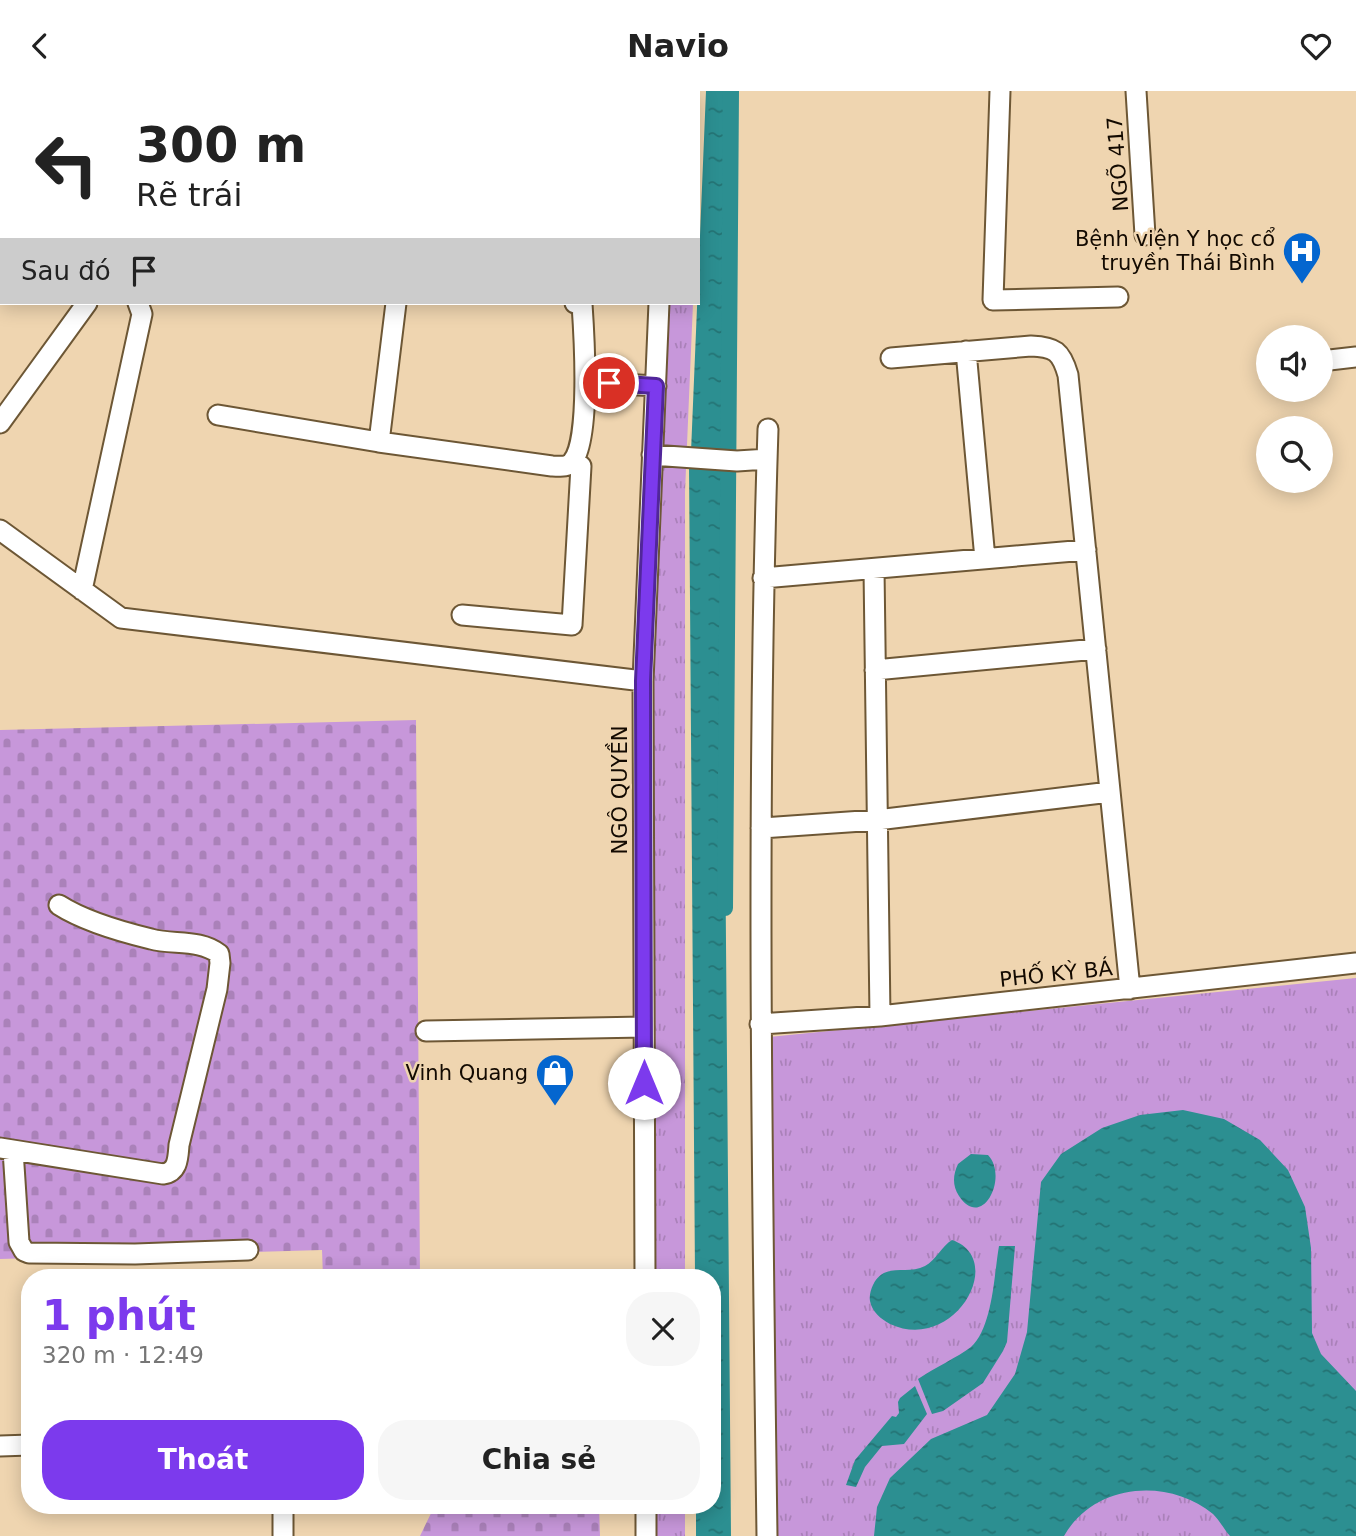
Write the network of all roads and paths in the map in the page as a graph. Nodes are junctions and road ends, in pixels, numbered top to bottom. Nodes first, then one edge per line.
1 (1000, 91) edge
2 (1136, 91) edge
3 (1145, 235) dead end
4 (1118, 297) dead end
5 (87, 305) edge
6 (139, 305) edge
7 (396, 305) edge
8 (582, 305) edge
9 (659, 305) edge
10 (966, 351) junction
11 (1356, 356) edge
12 (891, 358) dead end
13 (1333, 359) edge
14 (586, 381) junction
15 (656, 386) junction
16 (218, 415) dead end
17 (0, 423) edge
18 (768, 429) dead end
19 (379, 442) junction
20 (652, 455) junction
21 (767, 459) junction
22 (572, 463) junction
23 (0, 530) edge
24 (1086, 550) junction
25 (985, 559) junction
26 (873, 569) junction
27 (763, 578) junction
28 (82, 590) junction
29 (462, 615) dead end
30 (1096, 649) junction
31 (875, 670) junction
32 (643, 681) junction
33 (1110, 792) junction
34 (877, 820) junction
35 (761, 828) junction
36 (59, 905) dead end
37 (1356, 963) edge
38 (1130, 989) junction
39 (880, 1016) junction
40 (760, 1024) junction
41 (644, 1027) junction
42 (426, 1031) dead end
43 (7, 1149) edge
44 (248, 1250) dead end
45 (645, 1269) edge
46 (0, 1445) edge
47 (21, 1445) edge
48 (283, 1514) edge
49 (646, 1514) edge
50 (283, 1536) edge
51 (646, 1536) edge
52 (767, 1536) edge

1 - 4 street
2 - 3 street, NGÕ 417
5 - 17 street
6 - 28 street
7 - 19 street
8 - 14 street
9 - 15 street, NGÔ QUYỀN
10 - 12 street
10 - 24 street
10 - 25 street
11 - 13 street
14 - 15 street
14 - 22 street
15 - 20 street, NGÔ QUYỀN
16 - 19 street
18 - 21 street
19 - 22 street
20 - 21 street
20 - 32 street, NGÔ QUYỀN
21 - 27 street
22 - 29 street
23 - 28 street
24 - 25 street
24 - 30 street
25 - 26 street
26 - 27 street
26 - 31 street
27 - 35 street
28 - 32 street
30 - 31 street
30 - 33 street
31 - 34 street
32 - 41 street, NGÔ QUYỀN
33 - 34 street
33 - 38 street
34 - 35 street
34 - 39 street
35 - 40 street
36 - 43 street
37 - 38 street, PHỐ KỲ BÁ
38 - 39 street, PHỐ KỲ BÁ
39 - 40 street, PHỐ KỲ BÁ
40 - 52 street
41 - 42 street
41 - 45 street, NGÔ QUYỀN
43 - 44 street
46 - 47 street
48 - 50 street
49 - 51 street

